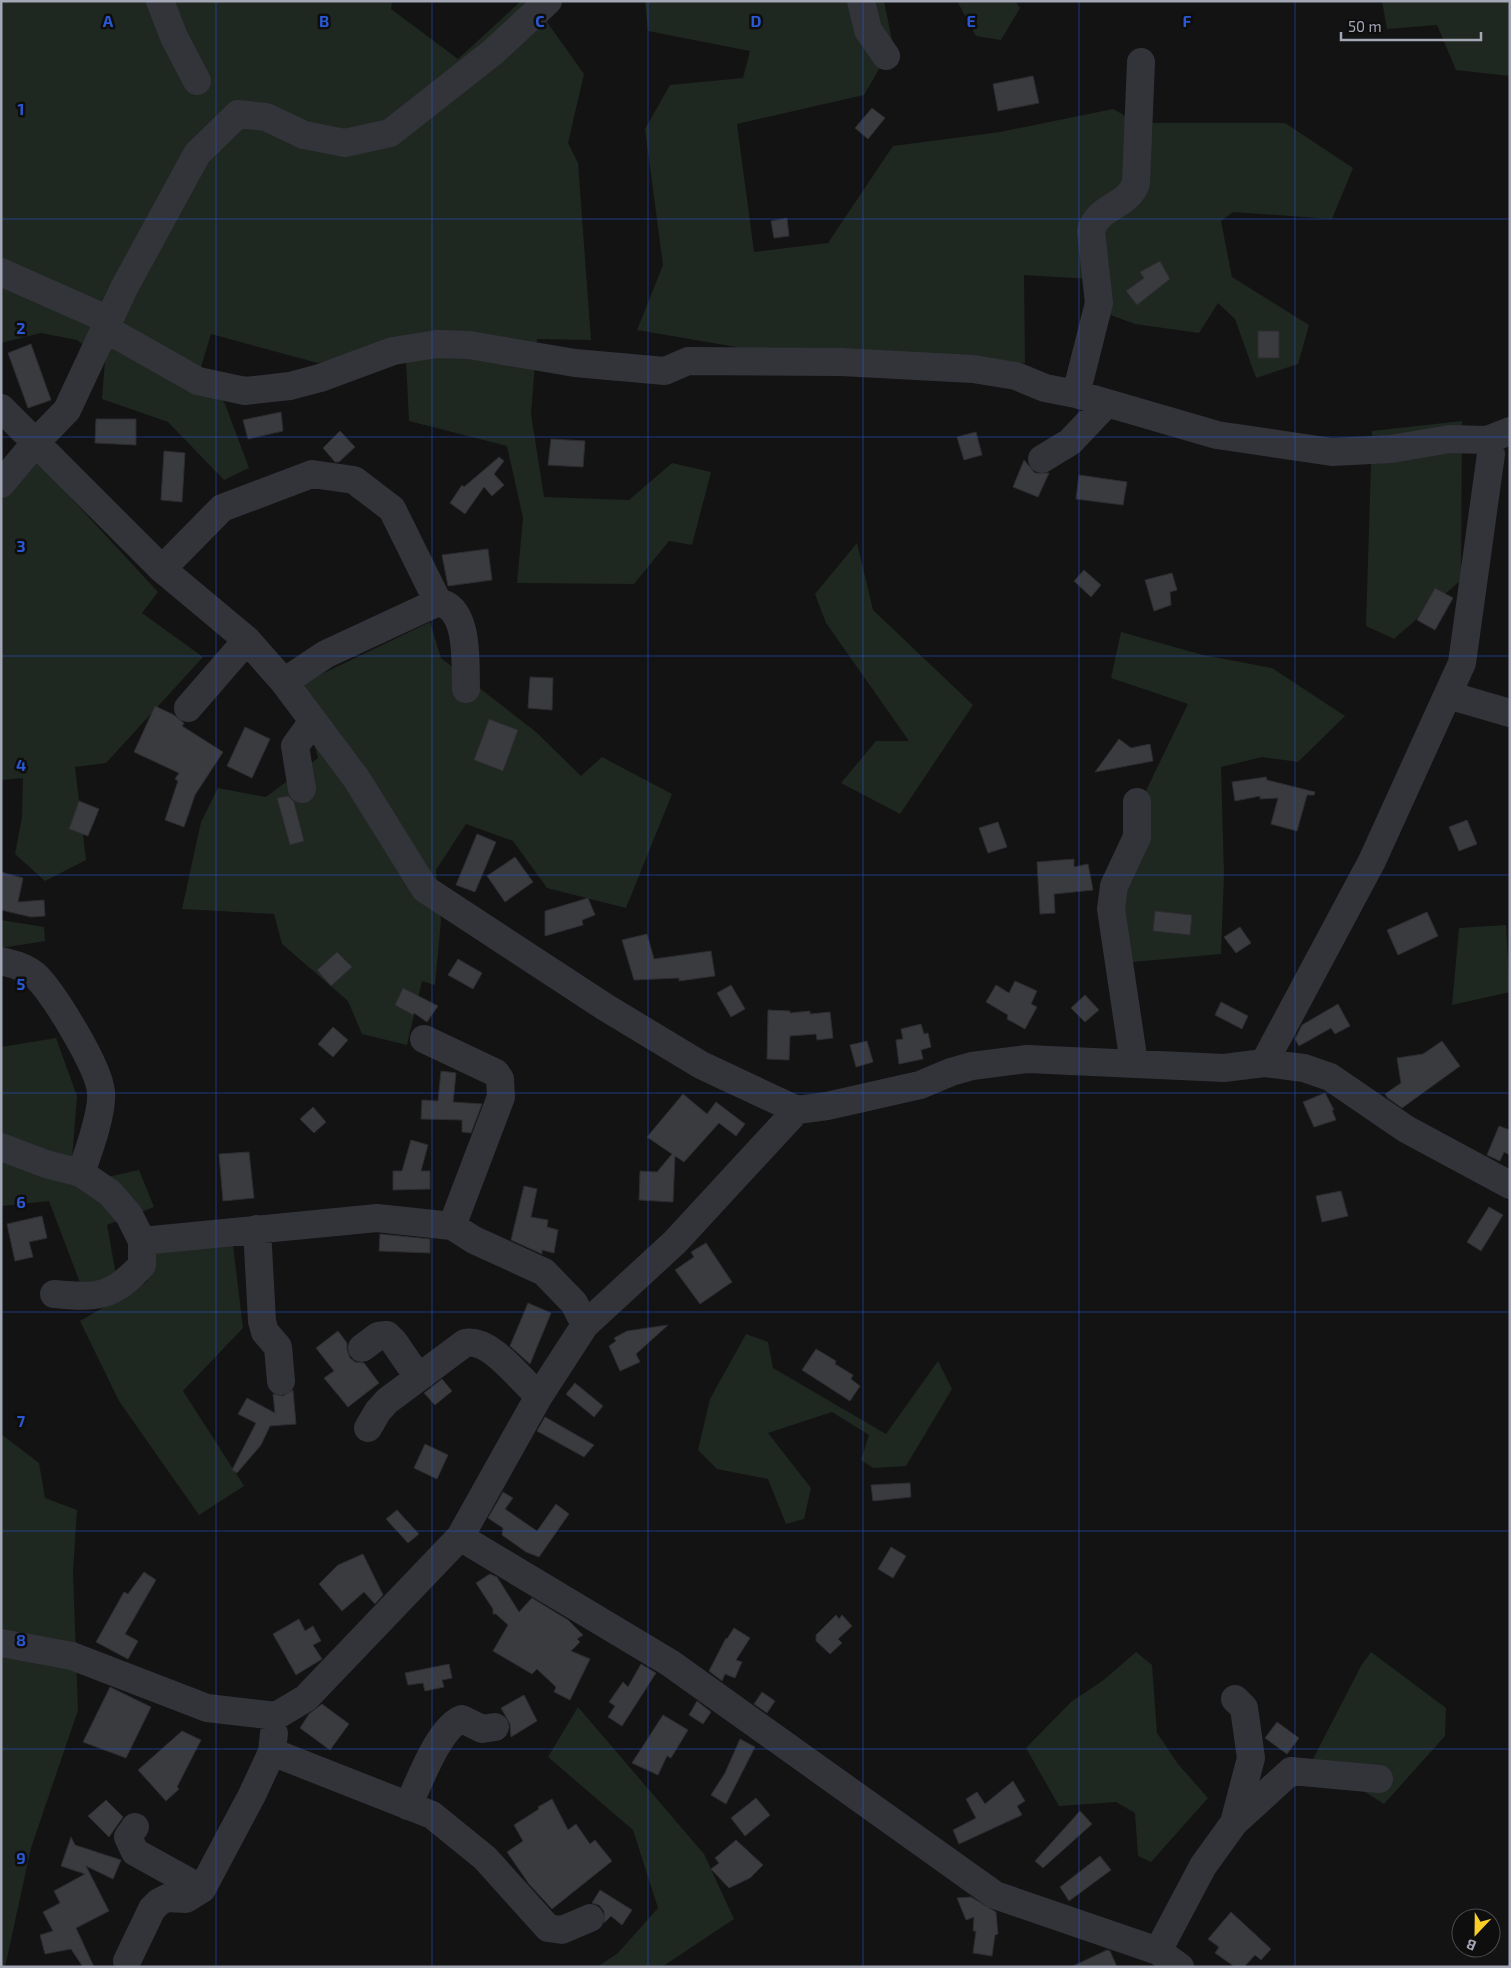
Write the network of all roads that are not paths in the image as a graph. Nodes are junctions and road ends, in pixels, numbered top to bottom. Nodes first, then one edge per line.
1 (160, 1) edge
2 (548, 1) edge
3 (861, 1) edge
4 (886, 56) dead end
5 (1141, 62) dead end
6 (197, 81) dead end
7 (1, 272) edge
8 (107, 324) junction
9 (1076, 394) junction
10 (1106, 403) junction
11 (1, 408) edge
12 (1498, 435) edge
13 (36, 442) junction
14 (1042, 459) dead end
15 (7, 471) edge
16 (162, 569) junction
17 (438, 602) junction
18 (247, 640) junction
19 (284, 682) junction
20 (466, 689) dead end
21 (1448, 695) junction
22 (188, 708) dead end
23 (1510, 713) edge
24 (313, 721) junction
25 (302, 789) dead end
26 (1137, 802) dead end
27 (1, 961) edge
28 (424, 1039) dead end
29 (1264, 1063) junction
30 (1134, 1064) junction
31 (797, 1110) junction
32 (1, 1147) edge
33 (81, 1173) junction
34 (1510, 1185) edge
35 (452, 1226) junction
36 (257, 1229) junction
37 (142, 1241) junction
38 (54, 1294) dead end
39 (585, 1325) junction
40 (362, 1348) dead end
41 (418, 1377) junction
42 (281, 1381) dead end
43 (539, 1396) junction
44 (368, 1428) dead end
45 (460, 1537) junction
46 (1, 1642) edge
47 (1235, 1699) dead end
48 (276, 1716) junction
49 (495, 1727) dead end
50 (272, 1752) junction
51 (1379, 1779) dead end
52 (408, 1806) junction
53 (1234, 1823) junction
54 (135, 1828) dead end
55 (202, 1889) junction
56 (590, 1918) dead end
57 (1158, 1951) junction
58 (127, 1961) dead end
59 (1180, 1967) edge

1 - 6 street
2 - 8 street
3 - 4 street
5 - 9 street
7 - 8 street
8 - 9 street
8 - 13 street
9 - 10 street
10 - 12 street
10 - 14 street
11 - 13 street
12 - 21 street
13 - 15 street
13 - 16 street
16 - 17 street
16 - 18 street
17 - 19 street
17 - 20 street
18 - 19 street
18 - 22 street
19 - 24 street
21 - 23 street
21 - 29 street
24 - 25 street
24 - 31 street
26 - 30 street
27 - 33 street
28 - 35 street
29 - 30 street
29 - 34 street
30 - 31 street
31 - 39 street
32 - 33 street
33 - 37 street
35 - 36 street
35 - 39 street
36 - 37 street
36 - 42 street
37 - 38 street
39 - 43 street
40 - 41 street
41 - 43 street
41 - 44 street
43 - 45 street
45 - 48 street
45 - 57 street
46 - 48 street
47 - 53 street
48 - 50 street
49 - 52 street
50 - 52 street
50 - 55 street
51 - 53 street
52 - 56 street
53 - 57 street
54 - 55 street
55 - 58 street
57 - 59 street

